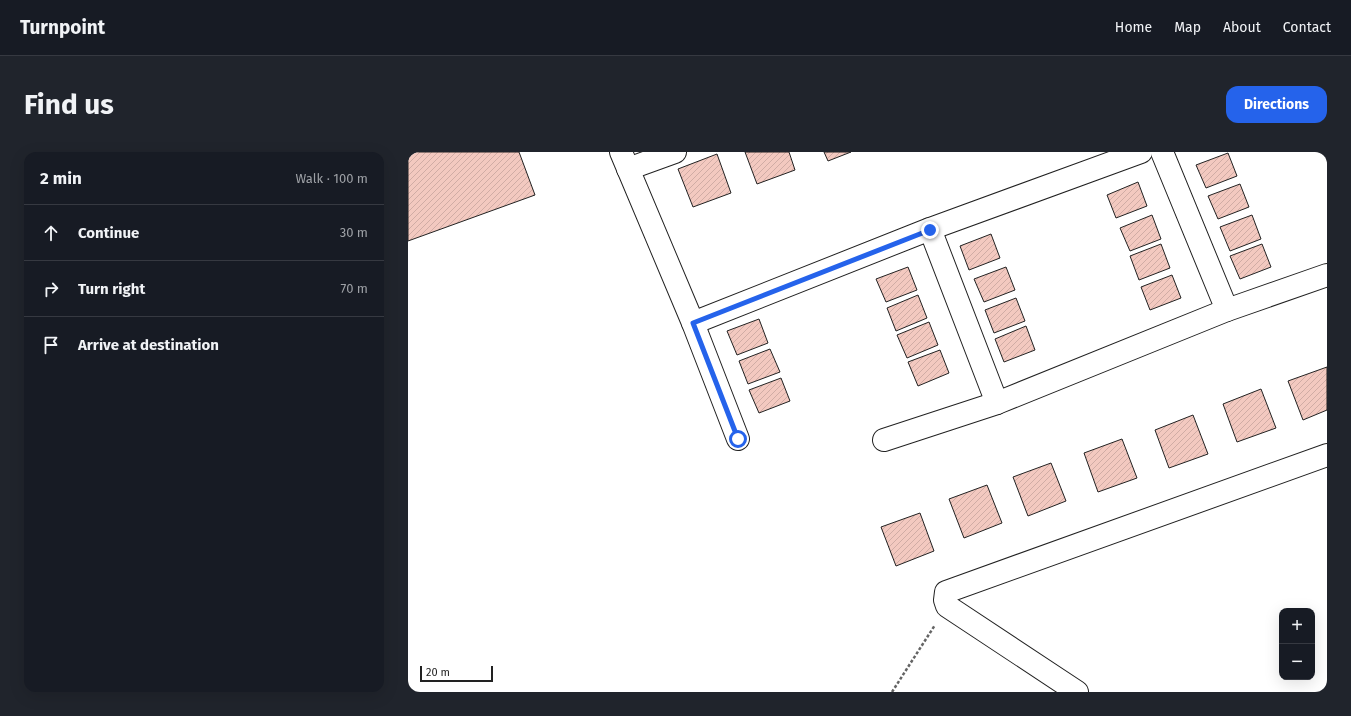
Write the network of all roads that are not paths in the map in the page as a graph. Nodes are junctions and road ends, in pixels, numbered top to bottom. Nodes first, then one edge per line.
1 (675, 152) edge
2 (1141, 152) edge
3 (1162, 152) edge
4 (624, 161) edge
5 (930, 230) junction
6 (1327, 274) edge
7 (1228, 310) junction
8 (693, 323) junction
9 (997, 403) junction
10 (738, 439) dead end
11 (884, 440) dead end
12 (1327, 455) edge
13 (1077, 692) edge

1 - 4 street
2 - 5 street
3 - 7 street
4 - 8 street
5 - 8 street
5 - 9 street
6 - 7 street
7 - 9 street
8 - 10 street
9 - 11 street
12 - 13 street

